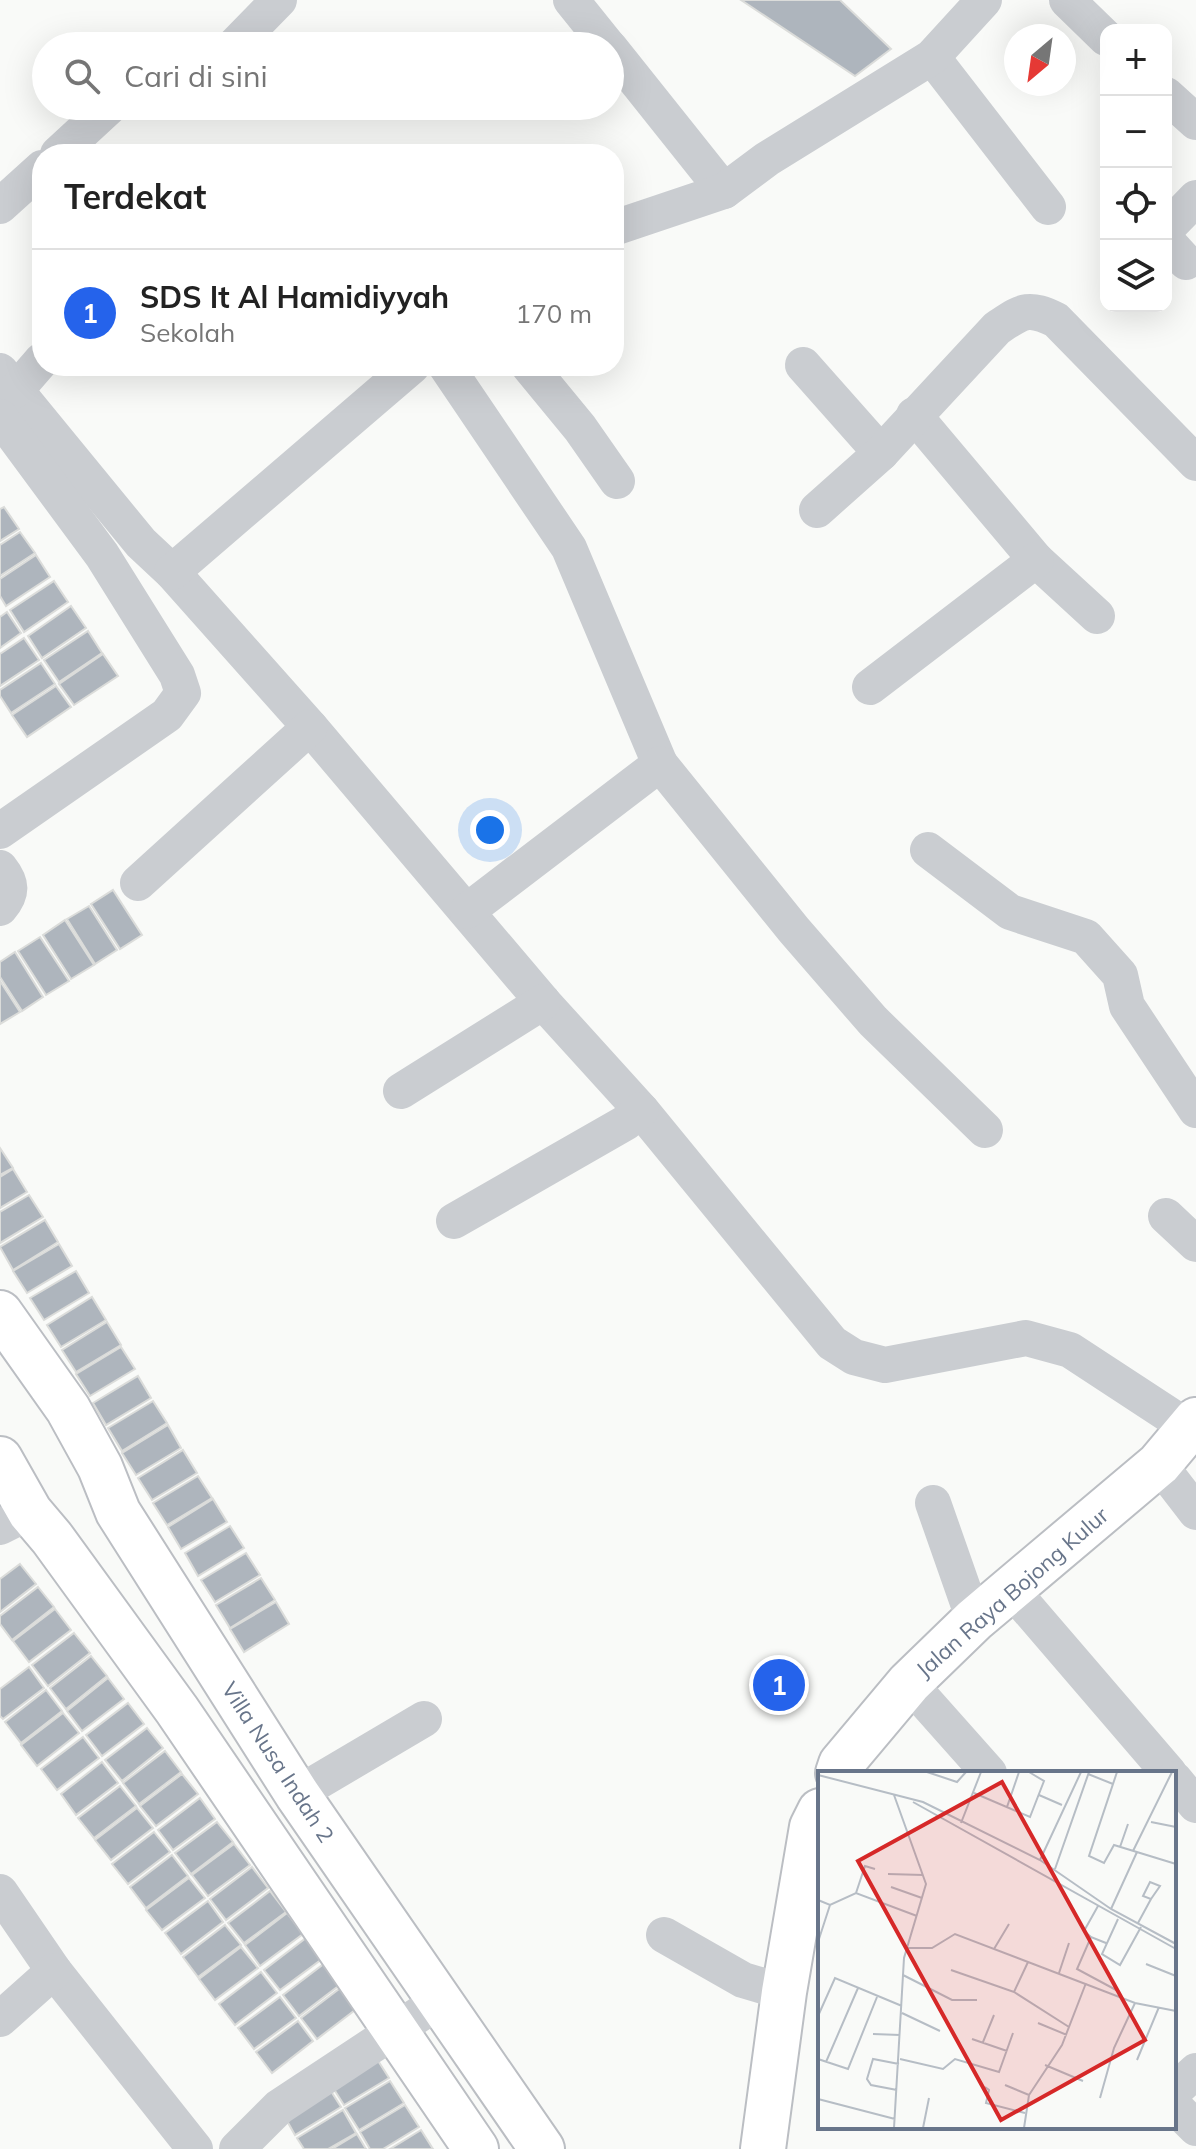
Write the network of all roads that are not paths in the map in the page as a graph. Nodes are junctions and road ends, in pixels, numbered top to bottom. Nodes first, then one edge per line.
1 (279, 0) edge
2 (571, 0) edge
3 (984, 0) edge
4 (1067, 0) edge
5 (248, 32) edge
6 (597, 32) edge
7 (1100, 32) edge
8 (932, 57) junction
9 (624, 66) edge
10 (1167, 96) edge
11 (95, 120) edge
12 (1196, 122) edge
13 (69, 144) edge
14 (32, 177) edge
15 (724, 191) junction
16 (1196, 198) edge
17 (0, 206) edge
18 (1048, 207) dead end
19 (1172, 223) edge
20 (624, 225) edge
21 (803, 365) dead end
22 (32, 369) edge
23 (400, 376) edge
24 (453, 376) edge
25 (537, 376) edge
26 (5, 393) edge
27 (914, 415) junction
28 (881, 453) junction
29 (1196, 463) edge
30 (617, 481) dead end
31 (817, 510) dead end
32 (1036, 560) junction
33 (172, 572) junction
34 (1097, 616) dead end
35 (870, 687) dead end
36 (310, 727) junction
37 (660, 764) junction
38 (0, 831) edge
39 (928, 850) dead end
40 (0, 868) edge
41 (138, 883) dead end
42 (0, 908) edge
43 (467, 911) junction
44 (543, 1002) junction
45 (401, 1091) dead end
46 (641, 1110) junction
47 (1196, 1110) edge
48 (985, 1130) dead end
49 (1166, 1216) dead end
50 (454, 1221) dead end
51 (1196, 1244) edge
52 (0, 1313) edge
53 (17, 1368) edge
54 (1192, 1424) edge
55 (0, 1459) edge
56 (1159, 1464) junction
57 (933, 1503) dead end
58 (118, 1512) junction
59 (1196, 1512) edge
60 (27, 1526) edge
61 (1010, 1588) junction
62 (974, 1620) junction
63 (909, 1683) junction
64 (424, 1719) dead end
65 (839, 1771) edge
66 (987, 1771) edge
67 (1167, 1771) edge
68 (1176, 1781) edge
69 (297, 1794) junction
70 (1196, 1805) edge
71 (817, 1823) edge
72 (0, 1892) edge
73 (664, 1935) dead end
74 (54, 1971) junction
75 (784, 1992) junction
76 (438, 2002) junction
77 (0, 2019) edge
78 (397, 2031) junction
79 (1196, 2071) edge
80 (488, 2072) junction
81 (1176, 2089) edge
82 (443, 2100) junction
83 (1176, 2108) edge
84 (1196, 2128) edge
85 (195, 2149) edge
86 (237, 2149) edge
87 (476, 2149) edge
88 (542, 2149) edge
89 (763, 2149) edge

1 - 5 street
2 - 6 street
3 - 8 street
4 - 7 street
8 - 15 street
8 - 18 street
9 - 15 street
10 - 12 street
11 - 13 street
14 - 17 street
15 - 20 street
16 - 19 street
21 - 28 street
22 - 26 street
23 - 33 street
24 - 37 street
25 - 30 street
26 - 33 street
26 - 38 street
27 - 28 street
27 - 29 street
27 - 32 street
28 - 31 street
32 - 34 street
32 - 35 street
33 - 36 street
36 - 41 street
36 - 43 street
37 - 43 street
37 - 48 street
39 - 47 street
40 - 42 street
43 - 44 street
44 - 45 street
44 - 46 street
46 - 50 street
46 - 54 street
49 - 51 street
52 - 53 main road, Villa Nusa Indah 2
53 - 58 main road, Villa Nusa Indah 2
54 - 56 main road, Jalan Raya Bojong Kulur
55 - 60 main road
56 - 59 street
56 - 61 main road, Jalan Raya Bojong Kulur
57 - 62 street
58 - 60 main road
58 - 69 main road, Villa Nusa Indah 2
60 - 78 main road
61 - 62 main road, Jalan Raya Bojong Kulur
61 - 67 street
62 - 63 main road, Jalan Raya Bojong Kulur
63 - 65 main road, Jalan Raya Bojong Kulur
63 - 66 street
64 - 69 street
68 - 70 street
69 - 76 main road, Villa Nusa Indah 2
71 - 75 main road
72 - 74 street
73 - 75 street
74 - 77 street
74 - 85 street
75 - 89 main road
76 - 78 street
76 - 80 main road, Villa Nusa Indah 2
78 - 82 main road
78 - 86 street
79 - 81 street
80 - 82 main road
80 - 88 main road, Villa Nusa Indah 2
82 - 87 main road
83 - 84 street

